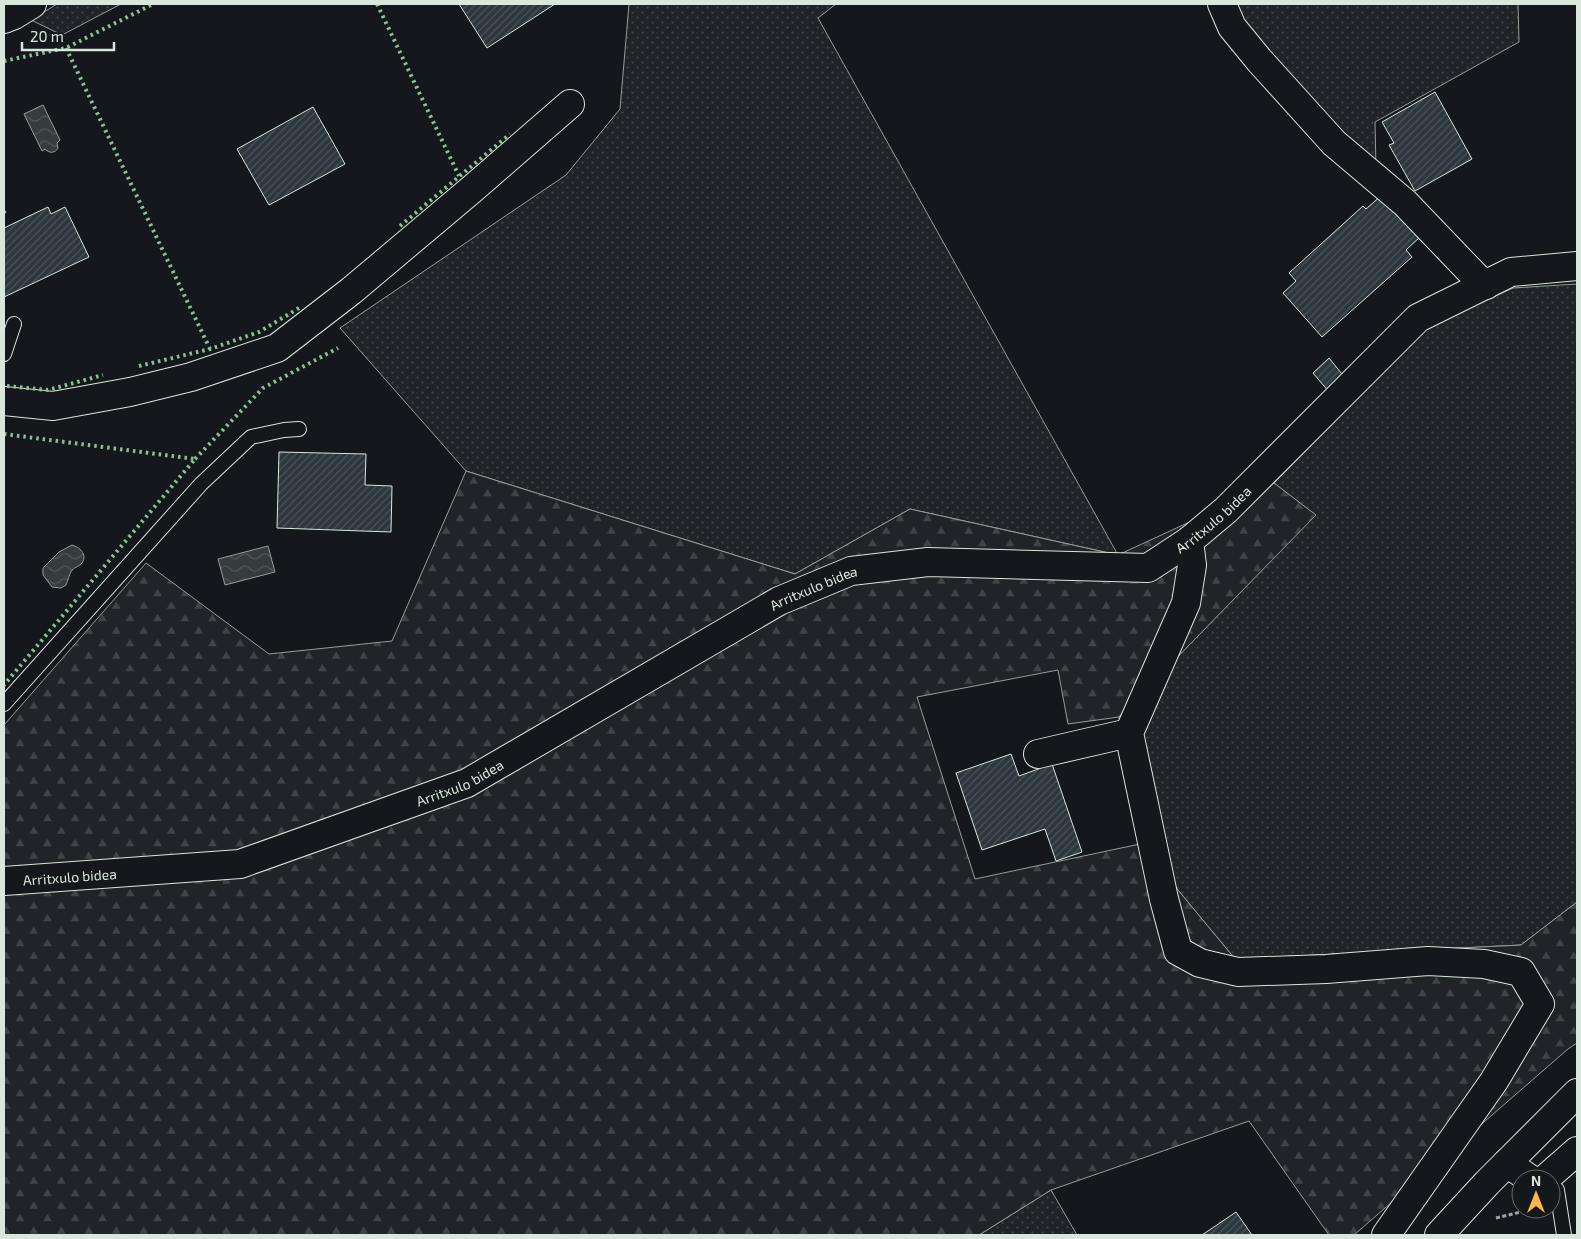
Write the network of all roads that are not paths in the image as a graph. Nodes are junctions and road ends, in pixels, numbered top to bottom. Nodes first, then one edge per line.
1 (32, 4) edge
2 (1222, 4) edge
3 (4, 19) edge
4 (570, 104) dead end
5 (1577, 266) edge
6 (1486, 285) junction
7 (14, 324) dead end
8 (4, 354) edge
9 (4, 401) edge
10 (299, 429) dead end
11 (1189, 541) junction
12 (4, 704) edge
13 (1129, 733) junction
14 (1038, 754) dead end
15 (4, 881) edge
16 (1577, 1093) edge
17 (1577, 1151) edge
18 (1507, 1163) junction
19 (1516, 1169) edge
20 (1556, 1169) edge
21 (1561, 1216) edge
22 (1386, 1235) edge
23 (1439, 1235) edge
24 (1564, 1235) edge

1 - 3 street
2 - 6 street
4 - 9 street
5 - 6 street, Arritxulo bidea
6 - 11 street, Arritxulo bidea
7 - 8 lane
10 - 12 lane
11 - 13 street
11 - 15 street, Arritxulo bidea
13 - 14 street
13 - 22 street
16 - 18 street
17 - 20 street
18 - 19 street
18 - 23 street
21 - 24 lane

